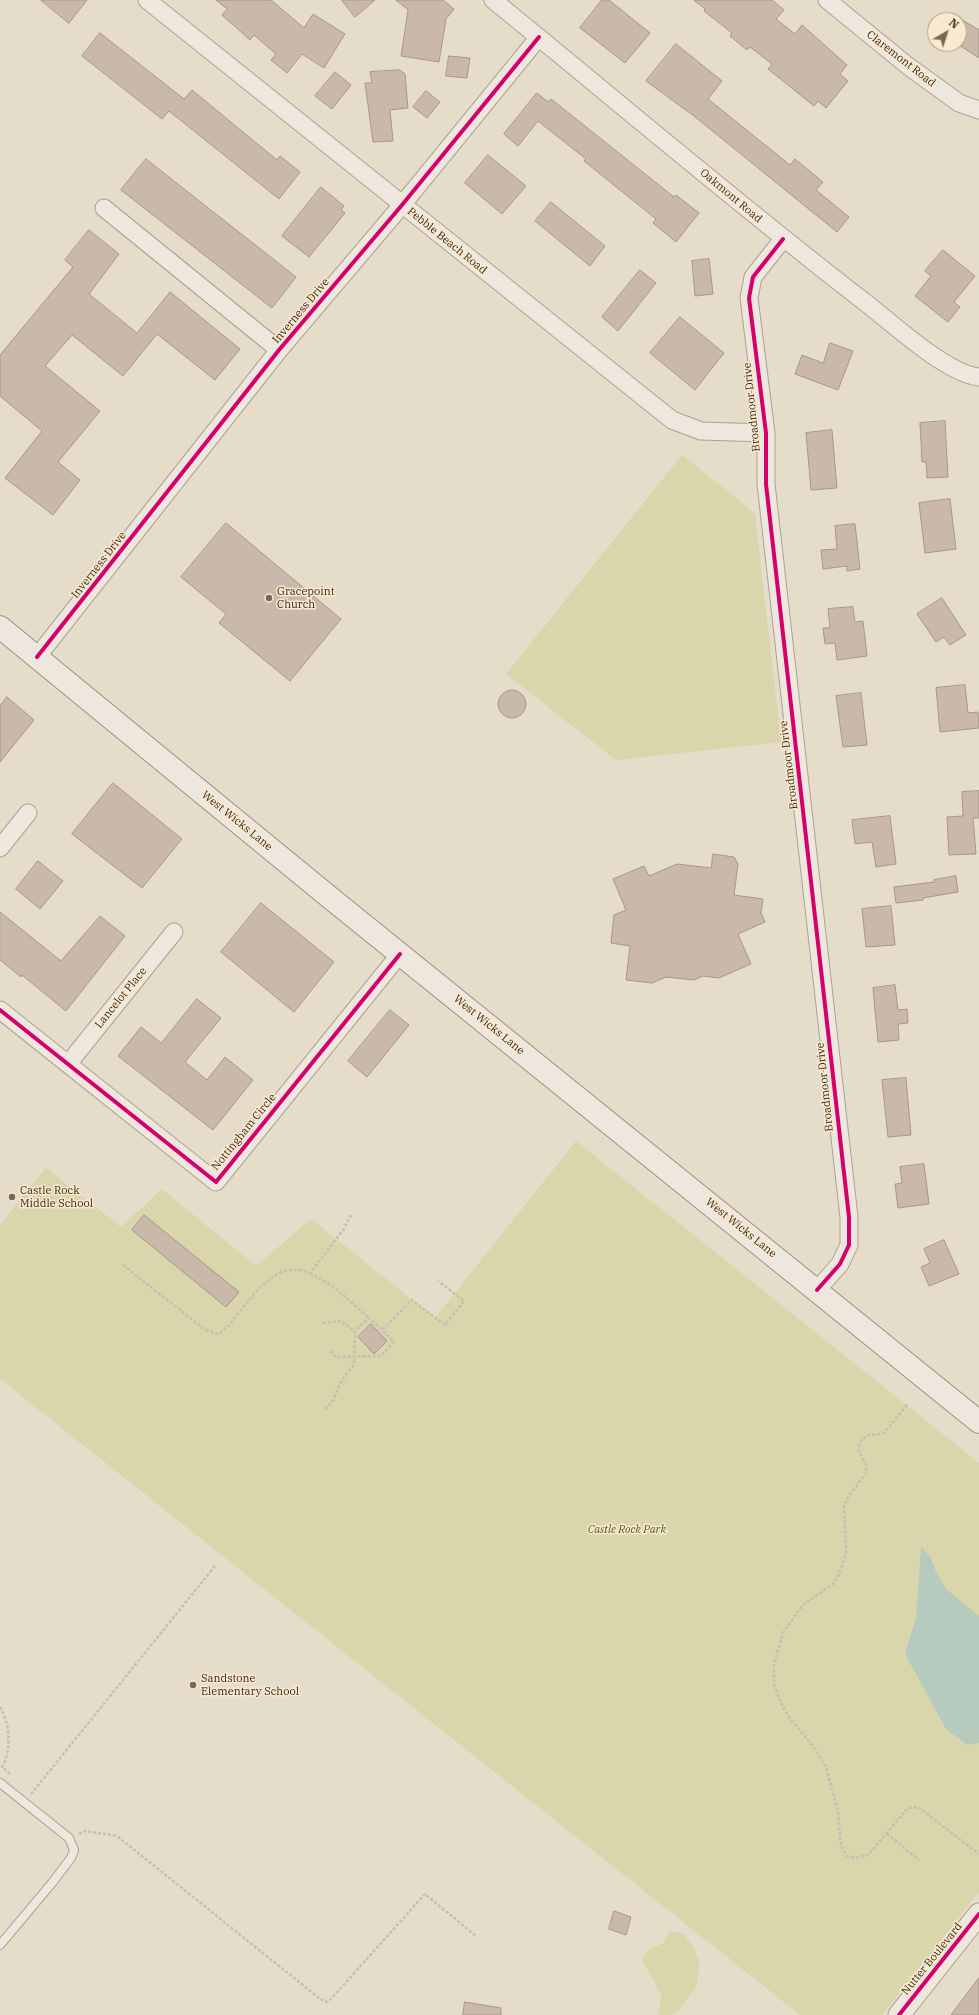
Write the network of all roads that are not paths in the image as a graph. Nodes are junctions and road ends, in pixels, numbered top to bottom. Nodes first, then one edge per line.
1 (147, 0) edge
2 (493, 0) edge
3 (827, 0) edge
4 (539, 37) junction
5 (979, 110) edge
6 (402, 205) junction
7 (104, 208) dead end
8 (783, 239) junction
9 (280, 350) junction
10 (979, 377) edge
11 (766, 433) junction
12 (0, 627) edge
13 (38, 657) junction
14 (28, 813) dead end
15 (0, 848) edge
16 (174, 932) dead end
17 (400, 954) junction
18 (0, 1010) edge
19 (68, 1064) junction
20 (817, 1290) junction
21 (979, 1422) edge
22 (0, 1783) edge
23 (979, 1914) edge
24 (0, 1946) edge
25 (899, 2015) edge

1 - 6 street, Pebble Beach Road
2 - 4 street, Oakmont Road
3 - 5 street, Claremont Road
4 - 6 street, Inverness Drive
4 - 8 street, Oakmont Road
6 - 9 street, Inverness Drive
6 - 11 street, Pebble Beach Road
7 - 9 street
8 - 10 street, Oakmont Road
8 - 11 street, Broadmoor Drive
9 - 13 street, Inverness Drive
11 - 20 street, Broadmoor Drive
12 - 13 main road, West Wicks Lane
13 - 17 main road, West Wicks Lane
14 - 15 street
16 - 19 street, Lancelot Place
17 - 19 street, Nottingham Circle
17 - 20 main road, West Wicks Lane
18 - 19 street, Nottingham Circle
20 - 21 main road, West Wicks Lane
22 - 24 lane
23 - 25 street, Nutter Boulevard

